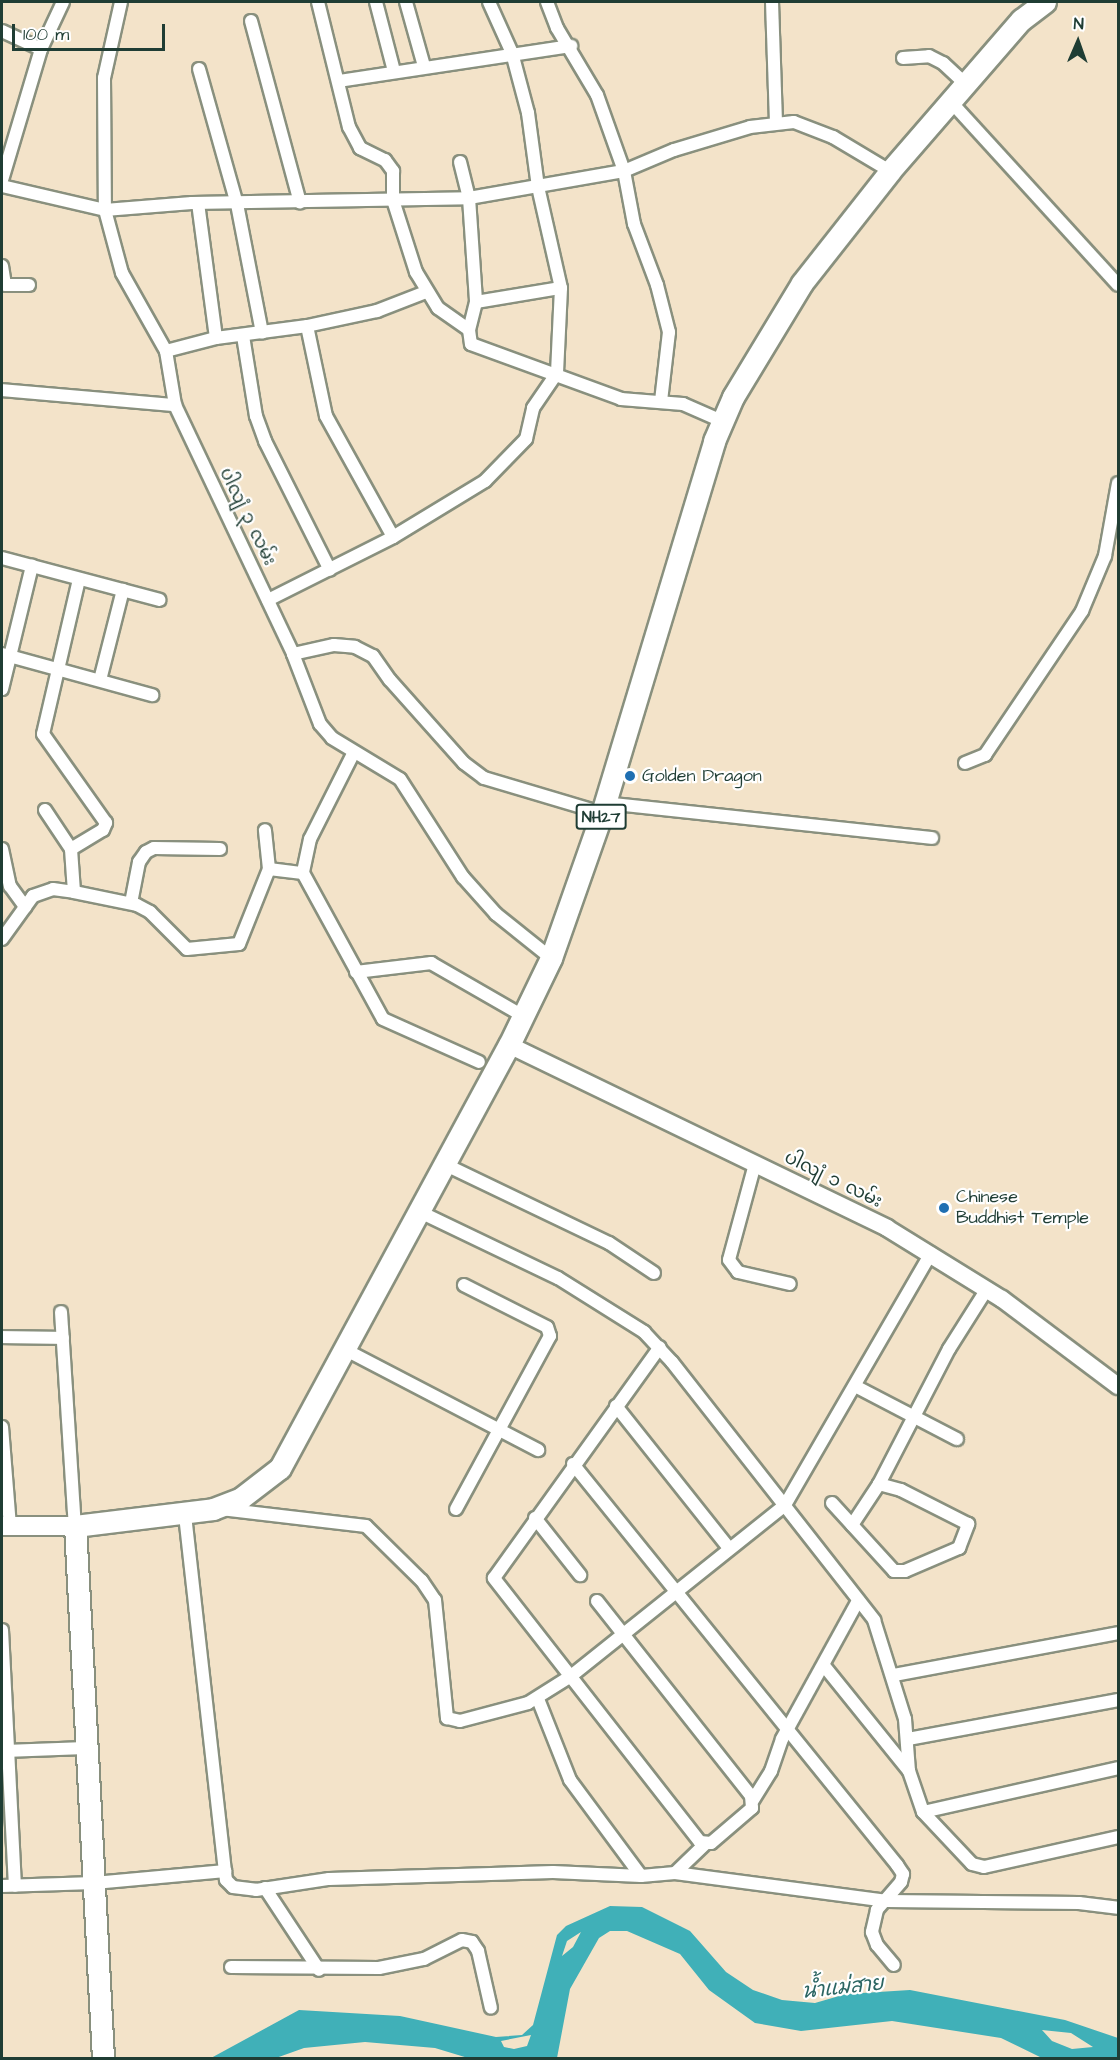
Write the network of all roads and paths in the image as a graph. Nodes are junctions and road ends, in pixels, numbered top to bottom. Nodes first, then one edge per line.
1 (63, 2) edge
2 (121, 2) edge
3 (318, 2) edge
4 (376, 2) edge
5 (406, 2) edge
6 (489, 2) edge
7 (547, 2) edge
8 (772, 2) edge
9 (1045, 2) edge
10 (251, 21) dead end
11 (2, 31) edge
12 (571, 46) junction
13 (41, 49) junction
14 (512, 52) junction
15 (903, 58) dead end
16 (424, 66) junction
17 (199, 69) dead end
18 (394, 71) junction
19 (339, 81) junction
20 (967, 85) junction
21 (952, 103) junction
22 (776, 123) junction
23 (460, 162) dead end
24 (624, 171) junction
25 (890, 171) junction
26 (2, 180) edge
27 (2, 186) edge
28 (538, 187) junction
29 (469, 198) junction
30 (393, 200) junction
31 (300, 202) junction
32 (198, 203) junction
33 (237, 204) junction
34 (105, 210) junction
35 (2, 266) edge
36 (29, 285) dead end
37 (1119, 285) edge
38 (561, 288) junction
39 (426, 292) junction
40 (476, 302) junction
41 (307, 326) junction
42 (469, 330) junction
43 (262, 333) junction
44 (243, 336) junction
45 (216, 338) junction
46 (166, 351) junction
47 (557, 373) junction
48 (2, 390) edge
49 (661, 401) junction
50 (175, 405) junction
51 (722, 421) junction
52 (1119, 483) edge
53 (393, 537) junction
54 (2, 558) edge
55 (33, 566) junction
56 (330, 570) junction
57 (79, 579) junction
58 (123, 590) junction
59 (160, 600) dead end
60 (268, 600) junction
61 (293, 654) junction
62 (5, 655) edge
63 (56, 670) junction
64 (100, 680) junction
65 (2, 689) edge
66 (152, 695) dead end
67 (354, 752) junction
68 (965, 763) dead end
69 (603, 808) junction
70 (45, 810) dead end
71 (265, 830) dead end
72 (932, 838) dead end
73 (2, 849) edge
74 (71, 849) junction
75 (220, 849) dead end
76 (269, 869) junction
77 (303, 873) junction
78 (74, 892) junction
79 (131, 903) junction
80 (25, 907) junction
81 (2, 937) edge
82 (551, 958) junction
83 (356, 972) junction
84 (523, 1016) junction
85 (509, 1045) junction
86 (479, 1062) dead end
87 (444, 1164) junction
88 (756, 1164) junction
89 (418, 1211) junction
90 (931, 1253) junction
91 (654, 1273) dead end
92 (790, 1284) dead end
93 (464, 1286) dead end
94 (987, 1289) junction
95 (61, 1312) dead end
96 (2, 1337) edge
97 (63, 1338) junction
98 (660, 1347) junction
99 (344, 1349) junction
100 (855, 1386) junction
101 (1119, 1386) edge
102 (616, 1406) junction
103 (915, 1418) junction
104 (2, 1429) edge
105 (499, 1429) junction
106 (957, 1439) dead end
107 (538, 1450) dead end
108 (573, 1464) junction
109 (879, 1484) junction
110 (832, 1503) dead end
111 (785, 1505) junction
112 (216, 1508) junction
113 (456, 1509) dead end
114 (185, 1515) junction
115 (535, 1518) junction
116 (852, 1525) junction
117 (6, 1526) edge
118 (75, 1526) junction
119 (729, 1548) junction
120 (580, 1575) dead end
121 (675, 1590) junction
122 (597, 1601) dead end
123 (858, 1601) junction
124 (2, 1630) edge
125 (622, 1632) junction
126 (1119, 1633) edge
127 (825, 1668) junction
128 (894, 1675) junction
129 (571, 1676) junction
130 (538, 1699) junction
131 (1119, 1700) edge
132 (786, 1731) junction
133 (908, 1739) junction
134 (86, 1748) junction
135 (4, 1751) edge
136 (1119, 1768) edge
137 (909, 1771) junction
138 (753, 1800) junction
139 (923, 1812) junction
140 (1119, 1837) edge
141 (705, 1844) junction
142 (225, 1871) junction
143 (675, 1873) junction
144 (641, 1876) junction
145 (94, 1883) junction
146 (2, 1886) edge
147 (15, 1886) junction
148 (265, 1888) junction
149 (887, 1901) junction
150 (1119, 1908) edge
151 (894, 1965) dead end
152 (231, 1967) dead end
153 (319, 1970) junction
154 (492, 2008) dead end
155 (102, 2058) edge

1 - 13 street
2 - 34 street, ပါလျံ ၃ လမ်း
3 - 19 street
4 - 18 street
5 - 16 street
6 - 14 street
7 - 12 street
8 - 22 street
9 - 20 highway, NH27
10 - 31 street
11 - 13 street
12 - 14 street
12 - 24 street
13 - 26 street
14 - 16 street
14 - 28 street
15 - 20 street
16 - 18 street
17 - 33 street
18 - 19 street
19 - 30 street
20 - 21 highway, NH27
21 - 25 highway, NH27
21 - 37 street
22 - 24 street
22 - 25 street
23 - 29 street
24 - 28 street
24 - 49 street
25 - 51 highway, NH27
27 - 34 street
28 - 29 street
28 - 38 street
29 - 30 street
29 - 40 street
30 - 31 street
30 - 39 street
31 - 33 street
32 - 33 street
32 - 34 street
32 - 45 street
33 - 43 street
34 - 46 street, ပါလျံ ၃ လမ်း
35 - 36 street
38 - 40 street
38 - 47 street
39 - 41 street
39 - 42 street
40 - 42 street
41 - 43 street
41 - 53 street
42 - 47 street
43 - 44 street
44 - 45 street
44 - 56 street
45 - 46 street
46 - 50 street, ပါလျံ ၃ လမ်း
47 - 49 street
47 - 53 street
48 - 50 street
49 - 51 street
50 - 60 street, ပါလျံ ၃ လမ်း
51 - 69 highway, NH27
52 - 68 street
53 - 56 street
54 - 55 street
55 - 57 street
55 - 62 street
56 - 60 street
57 - 58 street
57 - 63 street
58 - 59 street
58 - 64 street
60 - 61 street, ပါလျံ ၃ လမ်း
61 - 67 street, ပါလျံ ၃ လမ်း
61 - 69 street
62 - 63 street
62 - 65 street
63 - 64 street
63 - 74 street
64 - 66 street
67 - 77 street
67 - 82 street, ပါလျံ ၃ လမ်း
69 - 72 street
69 - 82 highway, NH27
70 - 74 street
71 - 76 street
73 - 80 street
74 - 78 street
75 - 79 street
76 - 77 street
76 - 79 street
77 - 83 street
78 - 79 street
78 - 80 street
80 - 81 street
82 - 84 highway, NH27
83 - 84 street
83 - 86 street
84 - 85 highway, NH27
85 - 87 highway, NH27
85 - 88 street, ပါလျံ ၁ လမ်း
87 - 89 highway, NH27
87 - 91 street
88 - 90 street, ပါလျံ ၁ လမ်း
88 - 92 street
89 - 98 street
89 - 99 highway, NH27
90 - 94 street, ပါလျံ ၁ လမ်း
90 - 100 street
93 - 105 street
94 - 101 street, ပါလျံ ၁ လမ်း
94 - 103 street
95 - 97 street
96 - 97 street
97 - 118 street
98 - 102 street
98 - 111 street
99 - 105 street
99 - 112 highway, NH27
100 - 103 street
100 - 111 street
102 - 108 street
102 - 119 street
103 - 106 street
103 - 109 street
104 - 117 street
105 - 107 street
105 - 113 street
108 - 115 street
108 - 121 street
109 - 116 street
109 - 116 street
110 - 116 street
111 - 119 street
111 - 123 street
112 - 114 highway, NH27
112 - 130 street
114 - 118 highway, NH27
114 - 142 street
115 - 120 street
115 - 129 street
117 - 118 main road, NH27
118 - 134 highway
119 - 121 street
121 - 125 street
121 - 132 street
122 - 125 street
123 - 127 street
123 - 128 street
124 - 135 street
125 - 129 street
125 - 138 street
126 - 128 street
127 - 132 street
127 - 137 street
128 - 133 street
129 - 130 street
129 - 141 street
130 - 144 street
131 - 133 street
132 - 138 street
132 - 149 street
133 - 137 street
134 - 135 street
134 - 145 highway
135 - 147 street
136 - 139 street
137 - 139 street
138 - 141 street
139 - 140 street
141 - 143 street
142 - 145 street
142 - 148 street
143 - 144 street
143 - 149 street
144 - 148 street
145 - 147 street
145 - 155 highway
146 - 147 street
148 - 153 street
149 - 150 street
149 - 151 street
152 - 153 street
153 - 154 street

